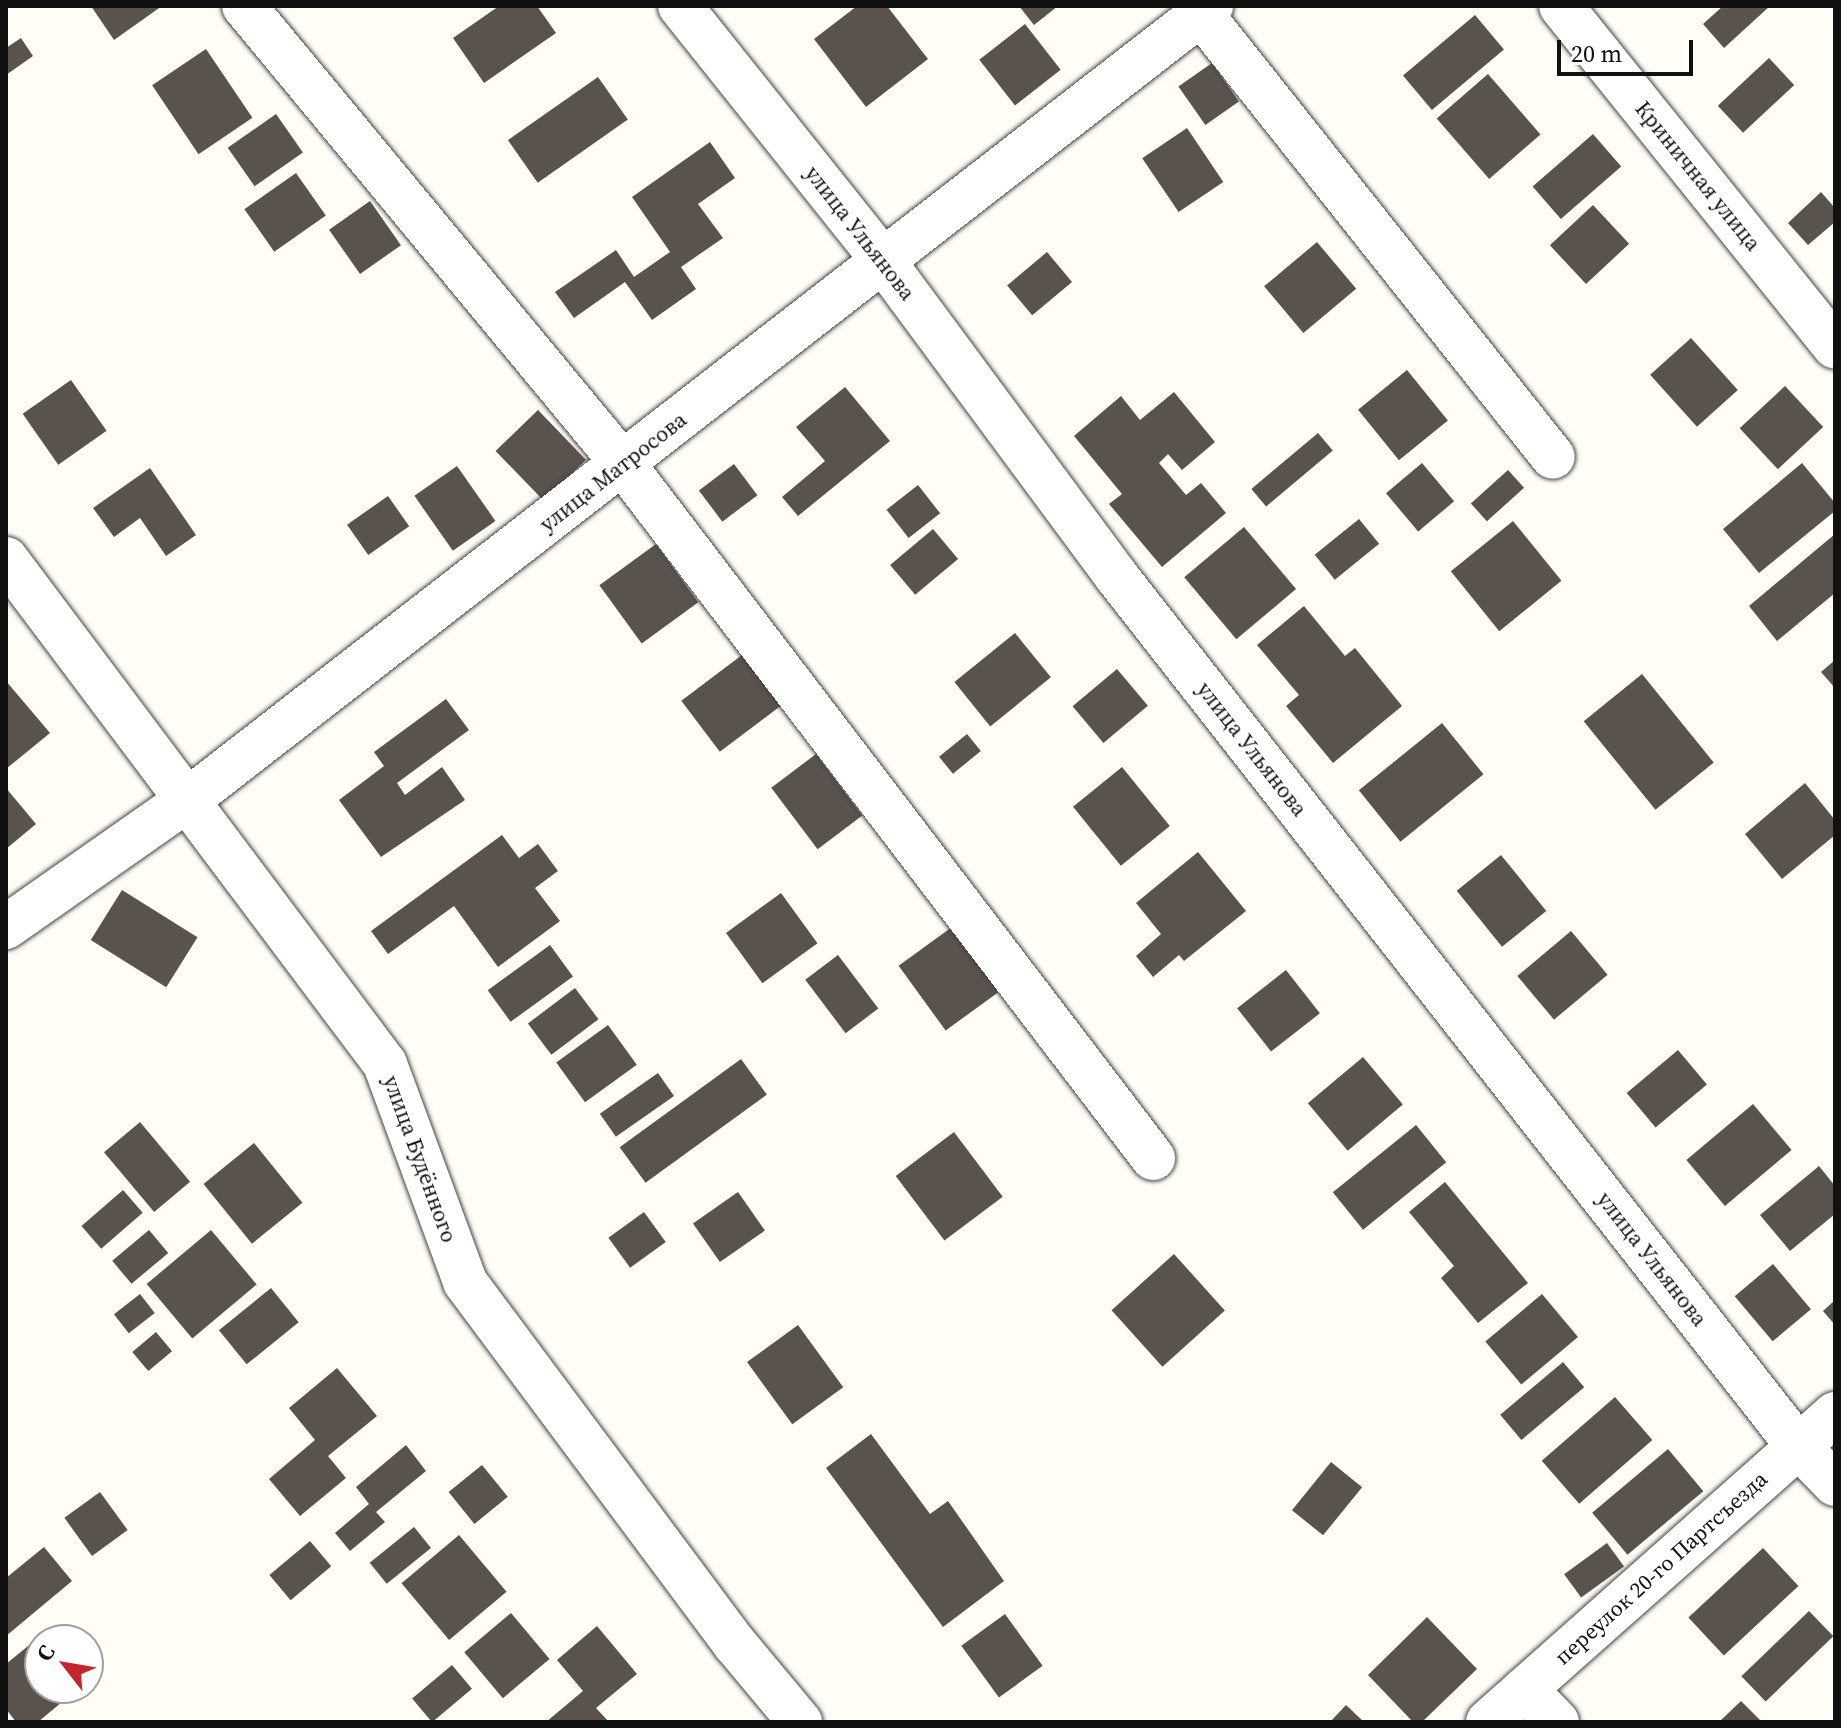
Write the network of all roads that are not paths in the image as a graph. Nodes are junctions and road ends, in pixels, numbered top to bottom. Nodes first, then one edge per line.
1 (244, 6) edge
2 (680, 6) edge
3 (1561, 6) edge
4 (1206, 10) edge
5 (884, 262) junction
6 (1835, 347) edge
7 (1553, 457) dead end
8 (624, 465) junction
9 (6, 559) edge
10 (189, 799) junction
11 (6, 927) edge
12 (1153, 1158) dead end
13 (1835, 1414) edge
14 (1798, 1446) junction
15 (1835, 1484) edge
16 (1525, 1689) junction
17 (800, 1722) edge
18 (1488, 1722) edge
19 (1557, 1722) edge

1 - 8 street
2 - 5 street, улица Ульянова
3 - 6 street, Криничная улица
4 - 5 street, улица Матросова
4 - 7 street
5 - 8 street, улица Матросова
5 - 14 street, улица Ульянова
8 - 10 street, улица Матросова
8 - 12 street
9 - 10 street, улица Будённого
10 - 11 street, улица Матросова
10 - 17 street, улица Будённого
13 - 14 street, переулок 20-го Партсъезда
14 - 15 street, улица Ульянова
14 - 16 street, переулок 20-го Партсъезда
16 - 18 street, переулок 20-го Партсъезда
16 - 19 street

